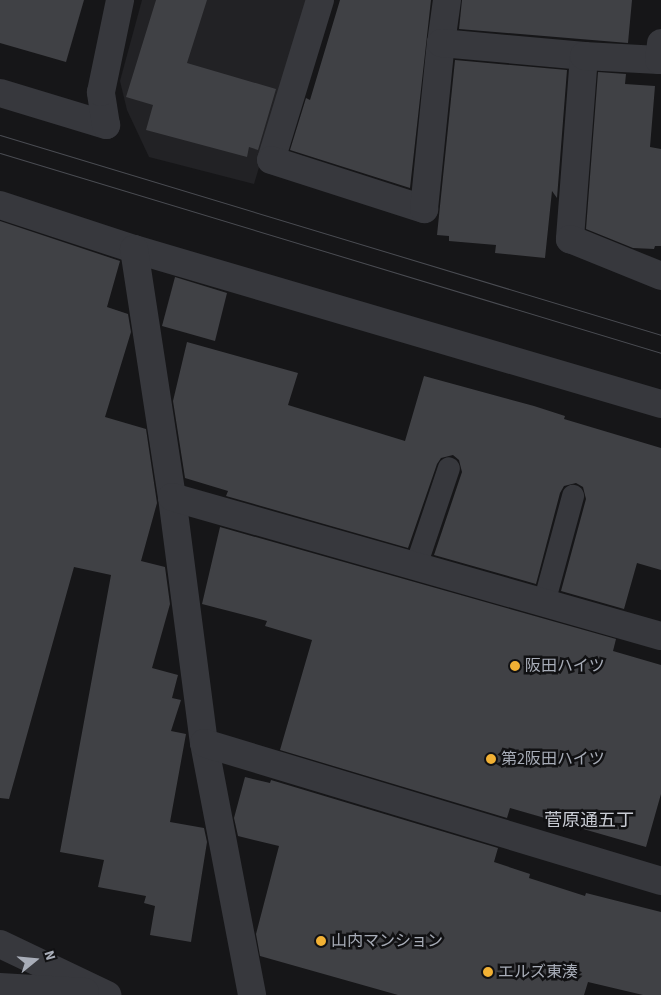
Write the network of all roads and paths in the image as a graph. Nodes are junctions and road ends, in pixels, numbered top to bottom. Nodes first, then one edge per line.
1 (120, 0) edge
2 (320, 0) edge
3 (447, 0) edge
4 (441, 43) junction
5 (661, 43) edge
6 (584, 56) junction
7 (0, 93) edge
8 (0, 205) edge
9 (134, 249) junction
10 (661, 276) edge
11 (661, 404) edge
12 (449, 468) dead end
13 (573, 496) dead end
14 (172, 497) junction
15 (416, 566) junction
16 (544, 603) junction
17 (661, 636) edge
18 (204, 742) junction
19 (661, 881) edge
20 (0, 944) edge
21 (0, 987) edge
22 (100, 994) edge
23 (252, 995) edge

1 - 7 street
2 - 4 street
3 - 4 street
4 - 6 street
5 - 6 street
6 - 10 street
8 - 9 street
9 - 11 street
9 - 14 street
12 - 15 lane
13 - 16 lane
14 - 15 street
14 - 18 street
15 - 16 street
16 - 17 street
18 - 19 street
18 - 23 street
20 - 22 street
21 - 22 street

